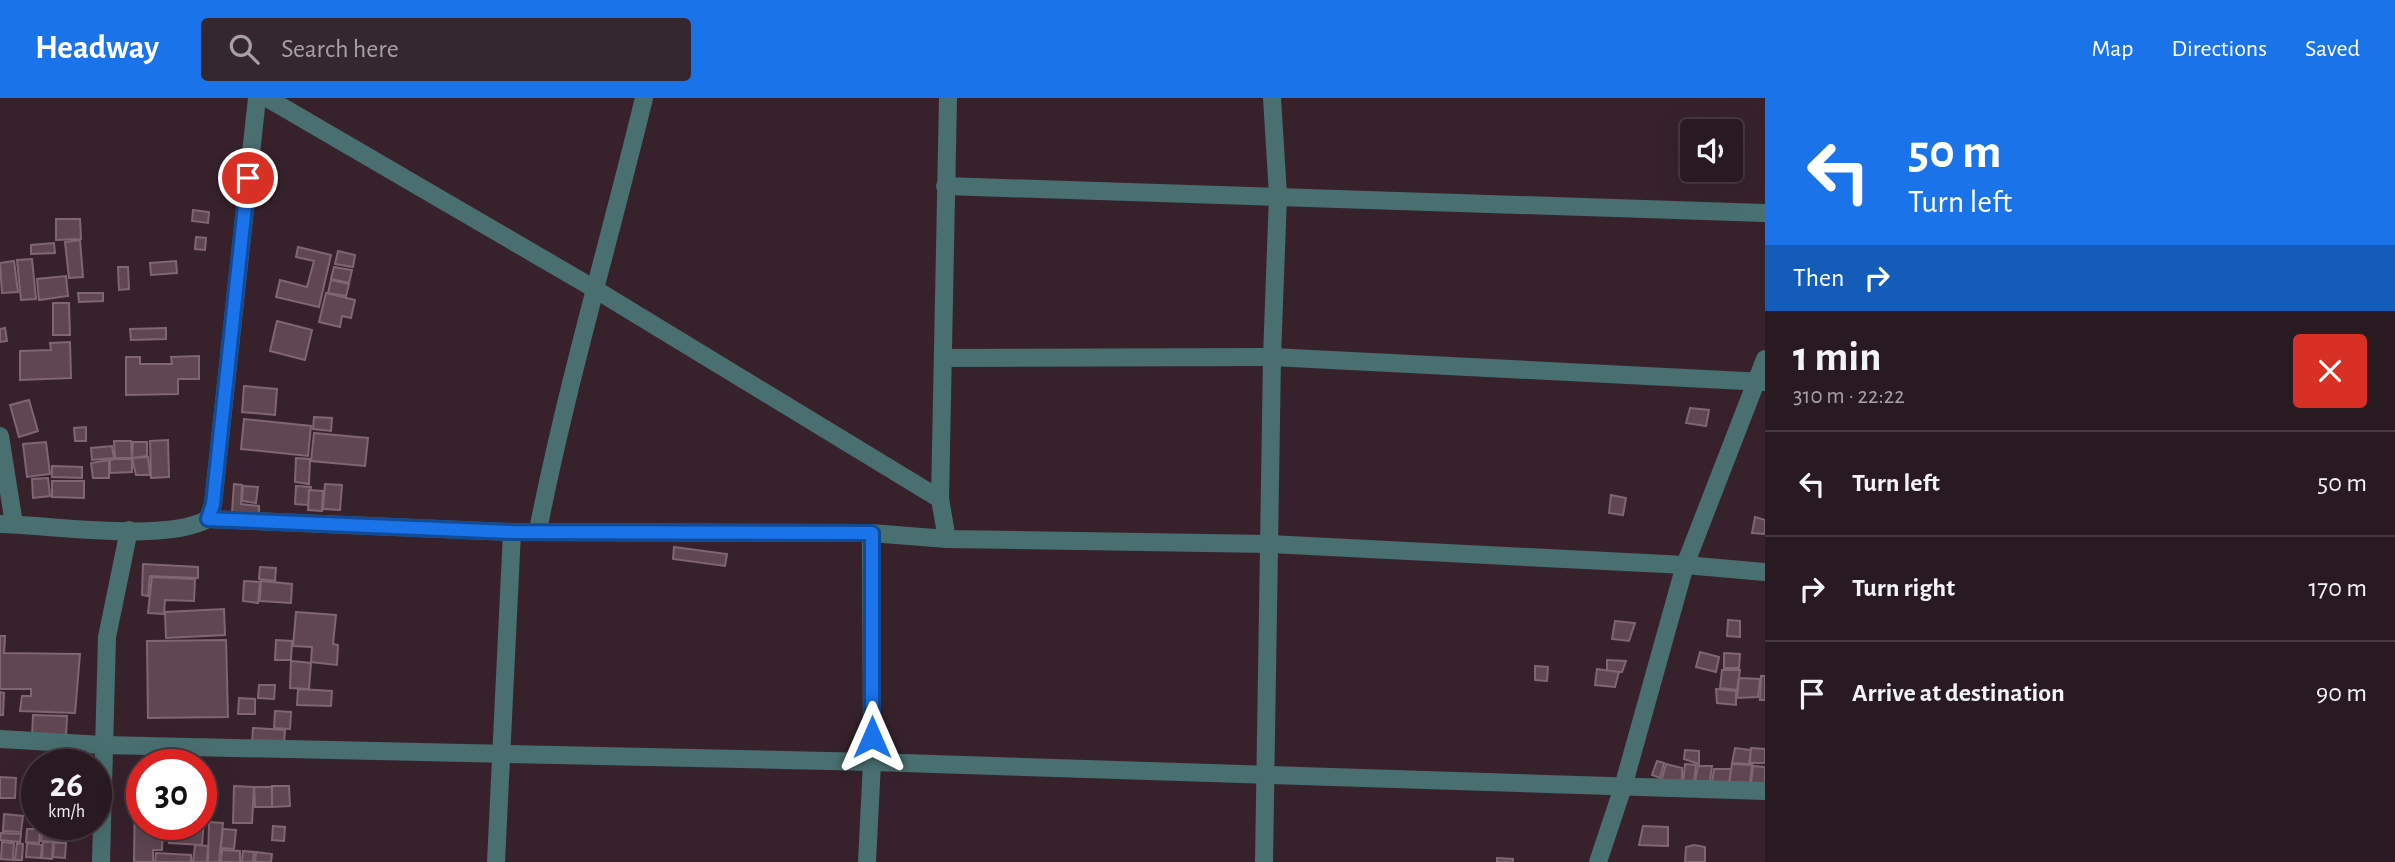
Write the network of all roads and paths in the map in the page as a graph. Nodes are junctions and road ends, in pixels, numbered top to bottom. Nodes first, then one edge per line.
1 (257, 98) edge
2 (267, 98) edge
3 (644, 98) edge
4 (948, 98) edge
5 (1272, 98) edge
6 (945, 186) junction
7 (1278, 195) junction
8 (1765, 213) edge
9 (593, 288) junction
10 (1272, 357) junction
11 (943, 358) junction
12 (1765, 359) edge
13 (1761, 382) edge
14 (0, 436) edge
15 (940, 499) junction
16 (208, 519) junction
17 (7, 524) edge
18 (129, 530) junction
19 (538, 530) junction
20 (512, 532) junction
21 (872, 533) junction
22 (947, 539) junction
23 (1269, 544) junction
24 (1685, 565) junction
25 (1765, 572) edge
26 (0, 739) edge
27 (103, 745) junction
28 (500, 755) junction
29 (872, 762) junction
30 (1267, 776) junction
31 (1623, 787) junction
32 (1765, 791) edge
33 (101, 862) edge
34 (496, 862) edge
35 (867, 862) edge
36 (1264, 862) edge
37 (1598, 862) edge

1 - 16 street
2 - 9 street
3 - 9 street
4 - 6 street
5 - 7 street
6 - 7 street
6 - 11 street
7 - 8 street
7 - 10 street
9 - 15 street
9 - 19 street
10 - 11 street
10 - 13 street
10 - 23 street
11 - 15 street
12 - 13 street
13 - 24 street
14 - 17 street
15 - 22 street
16 - 18 street
16 - 20 street
17 - 18 street
18 - 27 street
19 - 20 street
19 - 21 street
20 - 28 street
21 - 22 street
21 - 29 street
22 - 23 street
23 - 24 street
23 - 30 street
24 - 25 street
24 - 31 street
26 - 27 street
27 - 28 street
27 - 33 street
28 - 29 street
28 - 34 street
29 - 30 street
29 - 35 street
30 - 31 street
30 - 36 street
31 - 32 street
31 - 37 street

